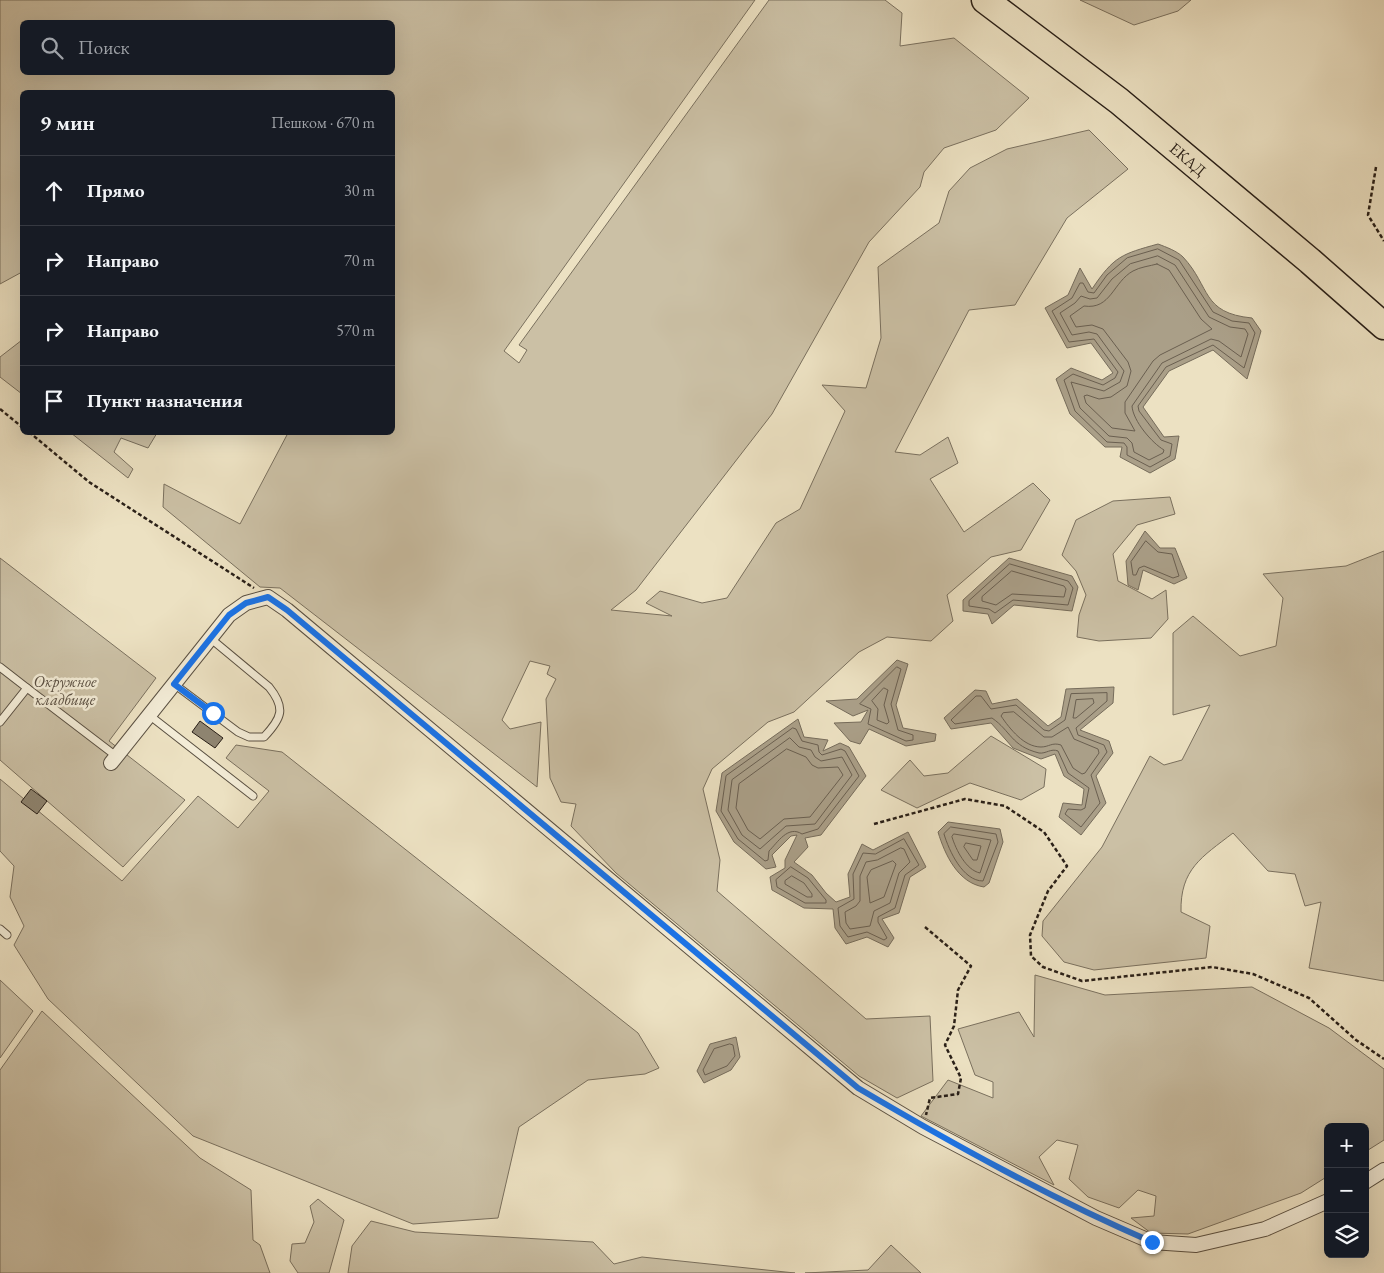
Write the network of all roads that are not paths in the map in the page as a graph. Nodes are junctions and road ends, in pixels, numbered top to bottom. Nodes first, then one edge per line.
1 (985, 0) edge
2 (1384, 326) edge
3 (210, 638) junction
4 (0, 667) edge
5 (174, 684) junction
6 (27, 688) junction
7 (149, 715) junction
8 (0, 722) edge
9 (113, 760) joint
10 (253, 796) dead end
11 (0, 929) edge
12 (7, 935) dead end
13 (1384, 1170) edge
14 (1369, 1179) edge
15 (1324, 1203) edge

1 - 2 highway, ЕКАД
3 - 5 street
3 - 5 lane
3 - 15 street
4 - 6 lane
5 - 7 street
6 - 8 lane
6 - 9 lane
7 - 9 street
7 - 10 lane
11 - 12 lane
13 - 14 street

